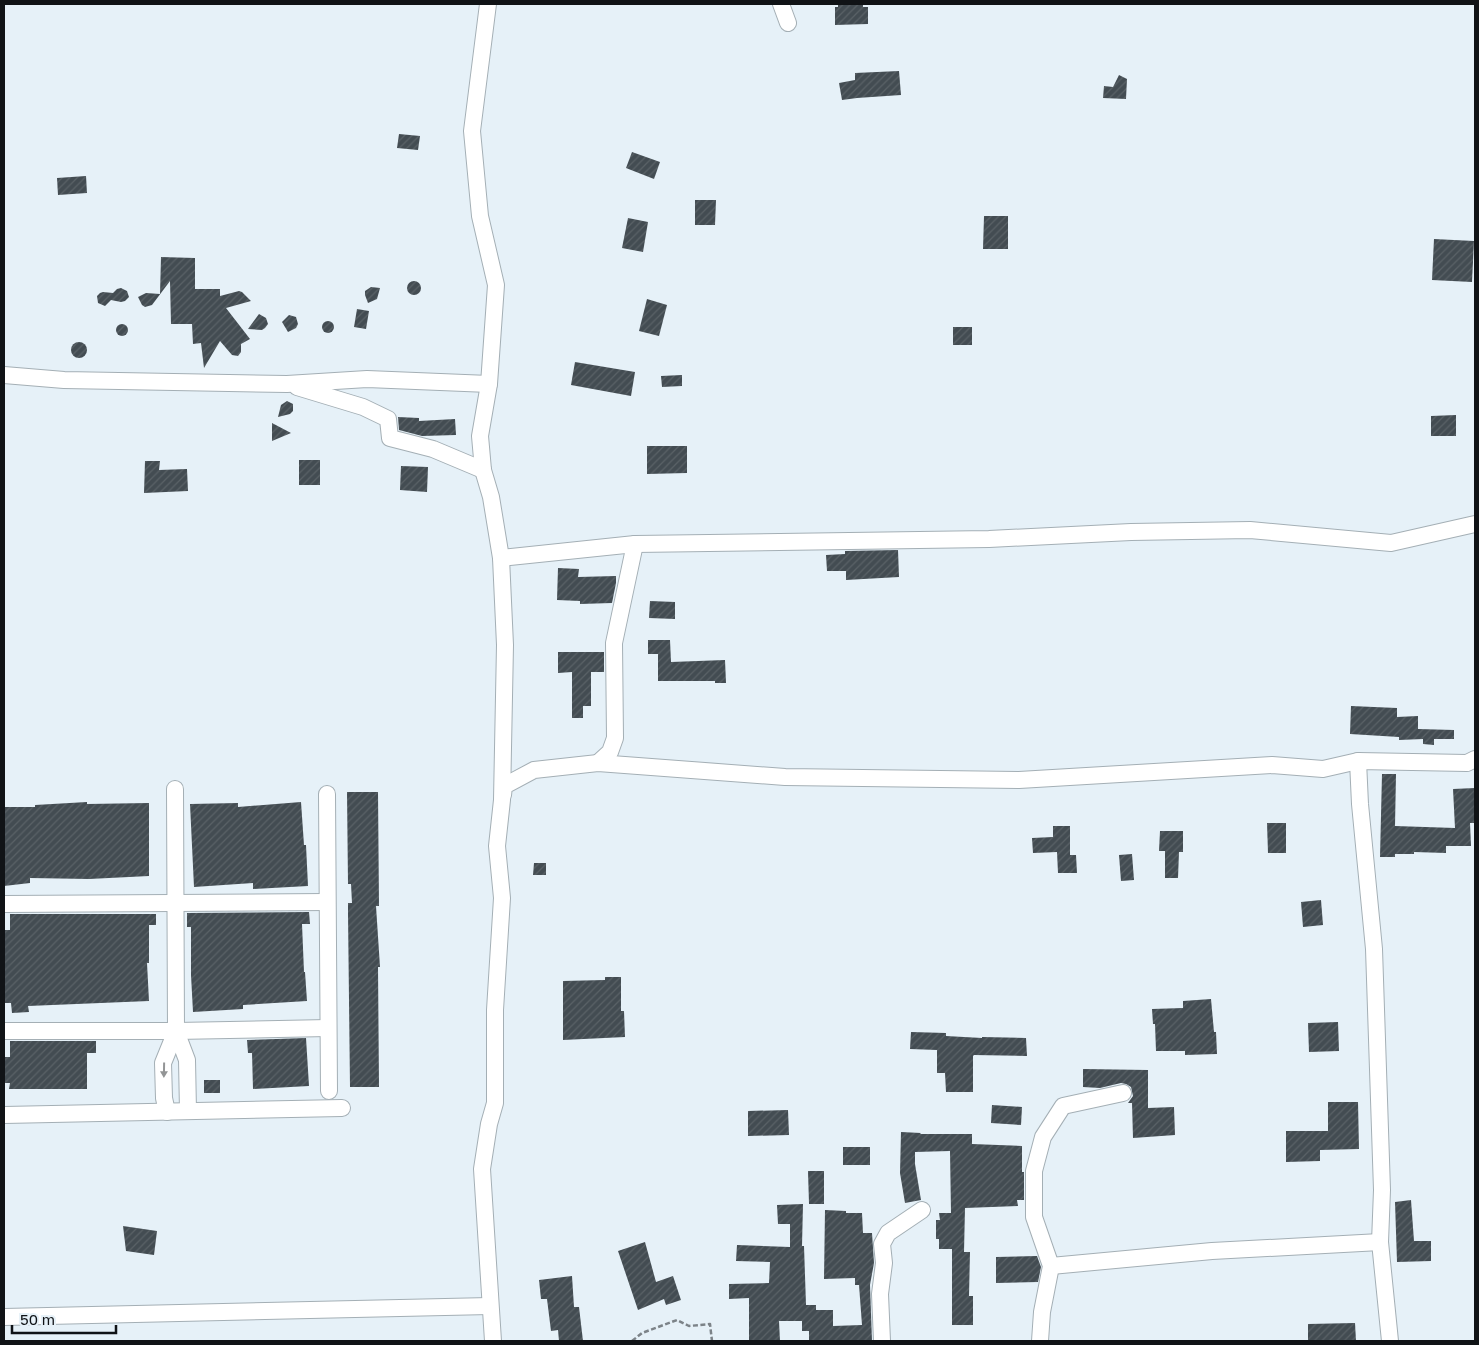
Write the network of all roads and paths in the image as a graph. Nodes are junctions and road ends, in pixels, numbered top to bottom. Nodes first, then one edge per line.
1 (488, 4) edge
2 (781, 4) edge
3 (788, 23) dead end
4 (4, 375) edge
5 (287, 384) junction
6 (489, 384) junction
7 (483, 470) junction
8 (1475, 524) edge
9 (635, 544) junction
10 (501, 558) junction
11 (1475, 759) edge
12 (1358, 761) junction
13 (598, 763) junction
14 (174, 789) dead end
15 (326, 794) dead end
16 (502, 800) junction
17 (328, 902) junction
18 (176, 903) junction
19 (4, 904) edge
20 (328, 1028) junction
21 (4, 1031) edge
22 (176, 1032) junction
23 (329, 1091) dead end
24 (1123, 1094) dead end
25 (342, 1108) dead end
26 (188, 1111) junction
27 (167, 1112) junction
28 (4, 1115) edge
29 (922, 1210) dead end
30 (1380, 1242) junction
31 (1051, 1266) junction
32 (490, 1306) junction
33 (4, 1317) edge
34 (493, 1341) edge
35 (632, 1341) edge
36 (712, 1341) edge
37 (882, 1341) edge
38 (1040, 1341) edge
39 (1390, 1341) edge

1 - 6 street
2 - 3 street
4 - 5 street
5 - 6 street
5 - 7 street
6 - 7 street
7 - 10 street
8 - 9 street
9 - 10 street
9 - 13 street
10 - 16 street
11 - 12 street
12 - 13 street
12 - 30 street
13 - 16 street
14 - 18 street
15 - 17 street
16 - 32 street
17 - 18 street
17 - 20 street
18 - 19 street
18 - 22 street
20 - 22 street
20 - 23 street
21 - 22 street
22 - 26 street
22 -> 27 street
24 - 31 street
25 - 26 street
26 - 27 street
27 - 28 street
29 - 37 street
30 - 31 street
30 - 39 street
31 - 38 street
32 - 33 street
32 - 34 street
35 - 36 path

